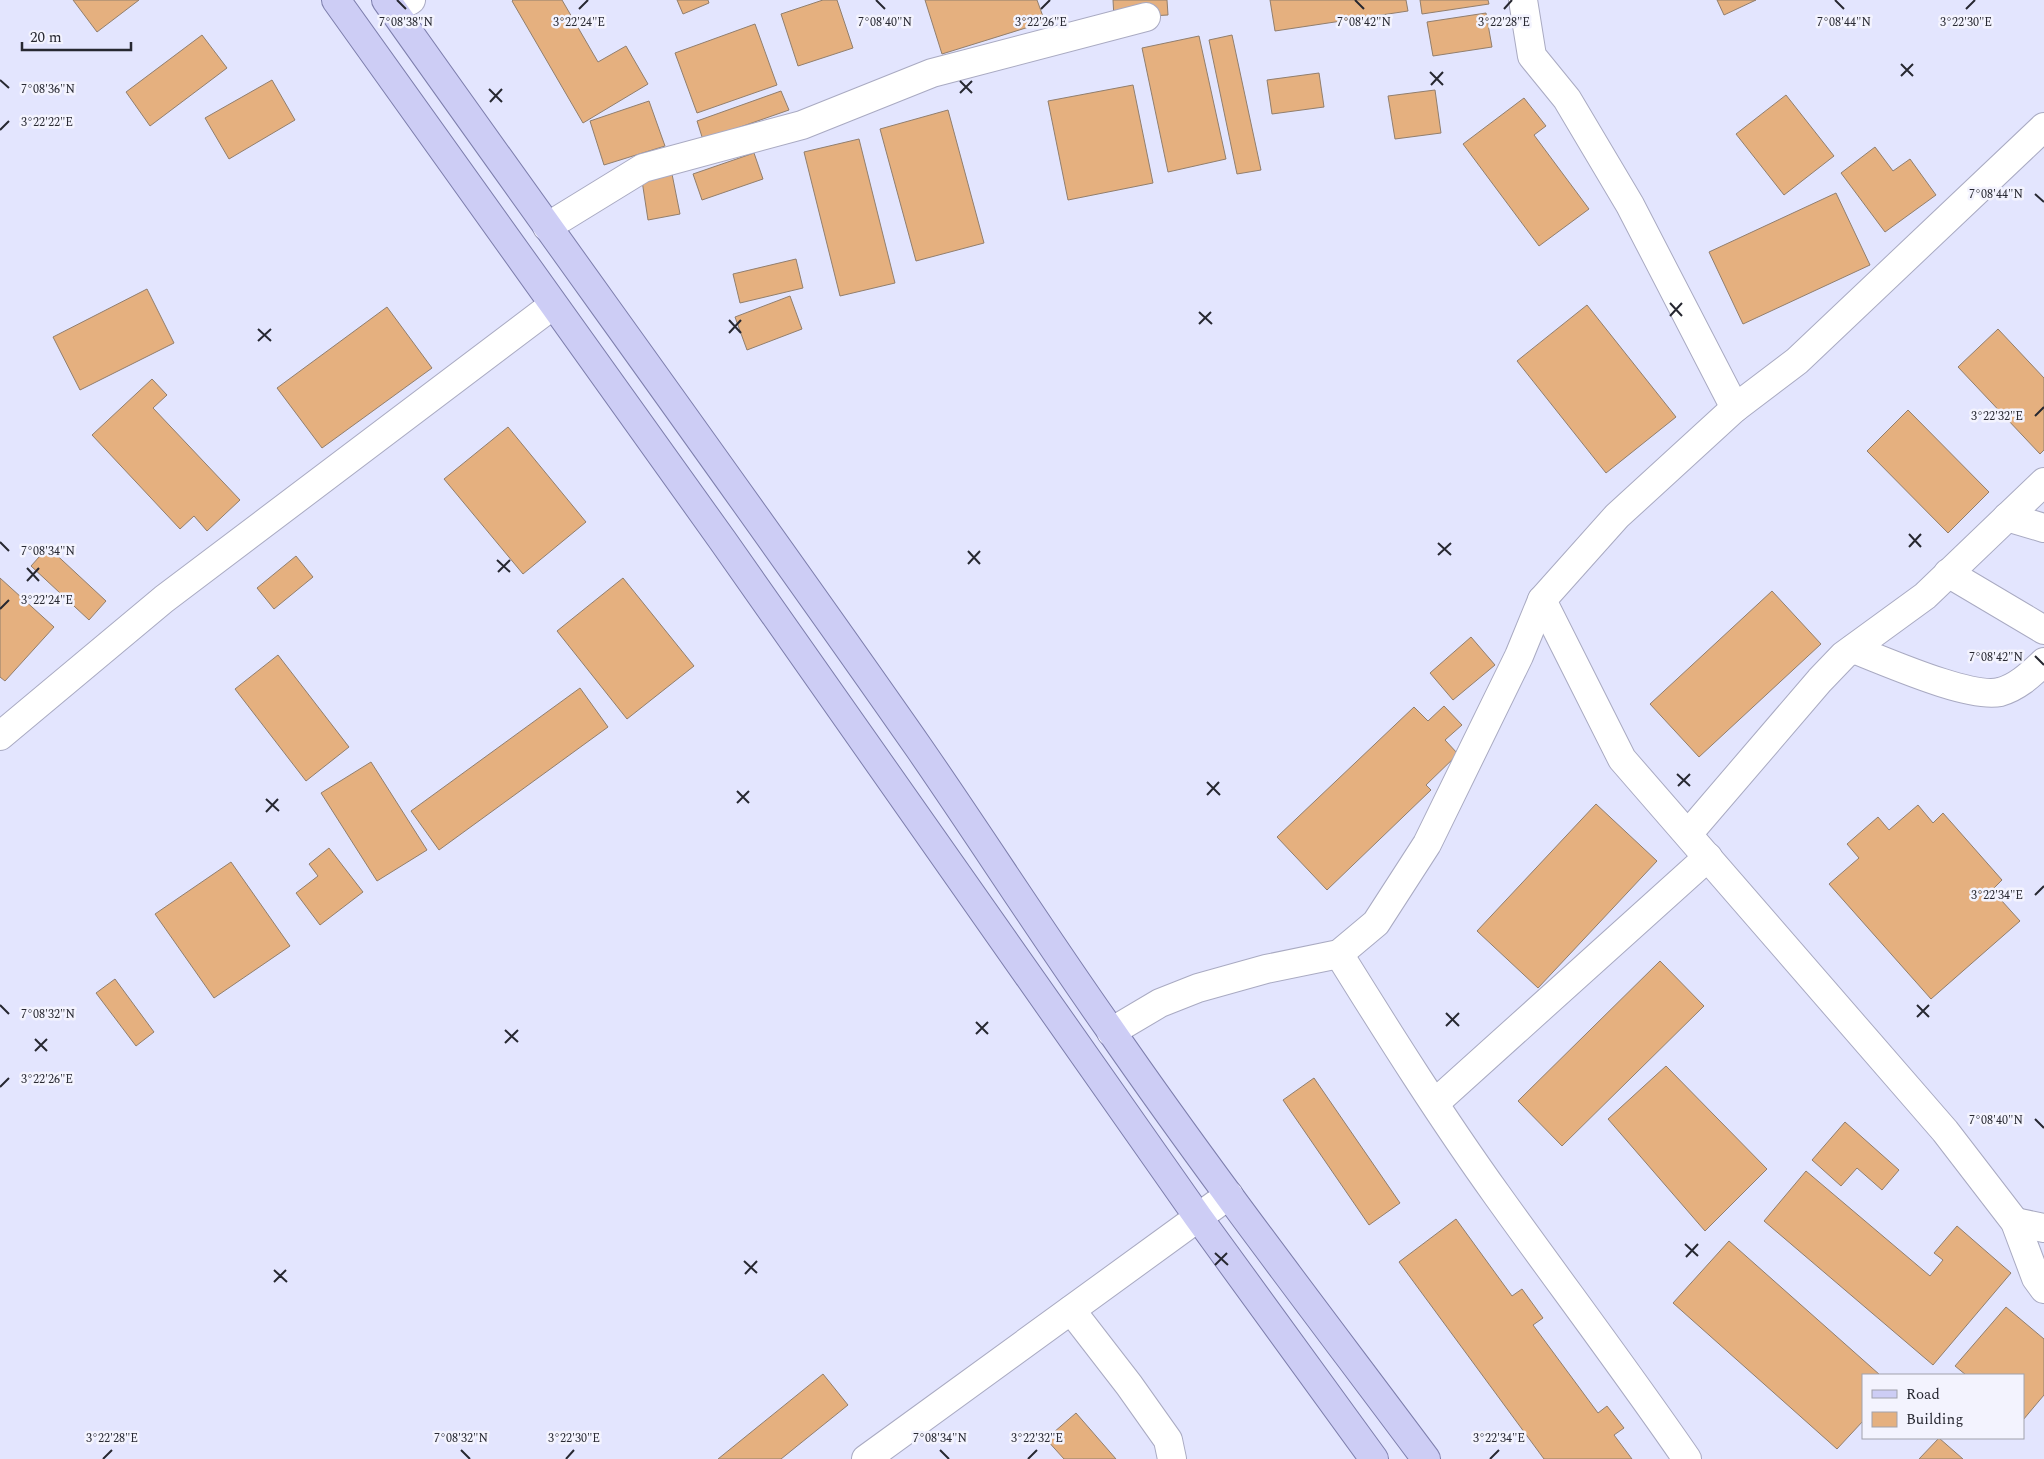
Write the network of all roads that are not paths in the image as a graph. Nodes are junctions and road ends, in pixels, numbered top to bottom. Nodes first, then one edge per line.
1 (336, 0) edge
2 (1523, 0) edge
3 (396, 3) edge
4 (1146, 18) dead end
5 (2044, 127) edge
6 (547, 227) junction
7 (553, 305) junction
8 (1735, 408) junction
9 (2044, 482) edge
10 (2007, 517) junction
11 (2044, 528) edge
12 (1948, 573) junction
13 (1542, 600) junction
14 (2044, 630) edge
15 (1853, 649) junction
16 (2044, 662) edge
17 (879, 692) junction
18 (842, 711) junction
19 (0, 736) edge
20 (1688, 834) junction
21 (1708, 857) junction
22 (1339, 954) junction
23 (1111, 1032) junction
24 (1435, 1103) junction
25 (1229, 1195) junction
26 (1198, 1217) junction
27 (2015, 1222) junction
28 (2044, 1228) edge
29 (2044, 1289) edge
30 (1071, 1310) junction
31 (866, 1459) edge
32 (1172, 1459) edge
33 (1374, 1459) edge
34 (1426, 1459) edge
35 (1686, 1459) edge

1 - 7 main road
2 - 8 street
3 - 6 main road
4 - 6 street
5 - 8 street
6 - 17 main road
7 - 18 main road
7 - 19 street
8 - 13 street
9 - 10 street
10 - 11 street
10 - 12 street
12 - 14 street
12 - 15 street
13 - 20 street
13 - 22 street
15 - 16 street
15 - 20 street
17 - 18 main road
17 - 23 main road
18 - 26 main road
20 - 21 street
21 - 24 street
21 - 27 street
22 - 23 street
22 - 24 street
23 - 25 main road
24 - 35 street
25 - 26 street
25 - 34 main road
26 - 30 street
26 - 33 main road
27 - 28 street
27 - 29 street
30 - 31 street
30 - 32 street

